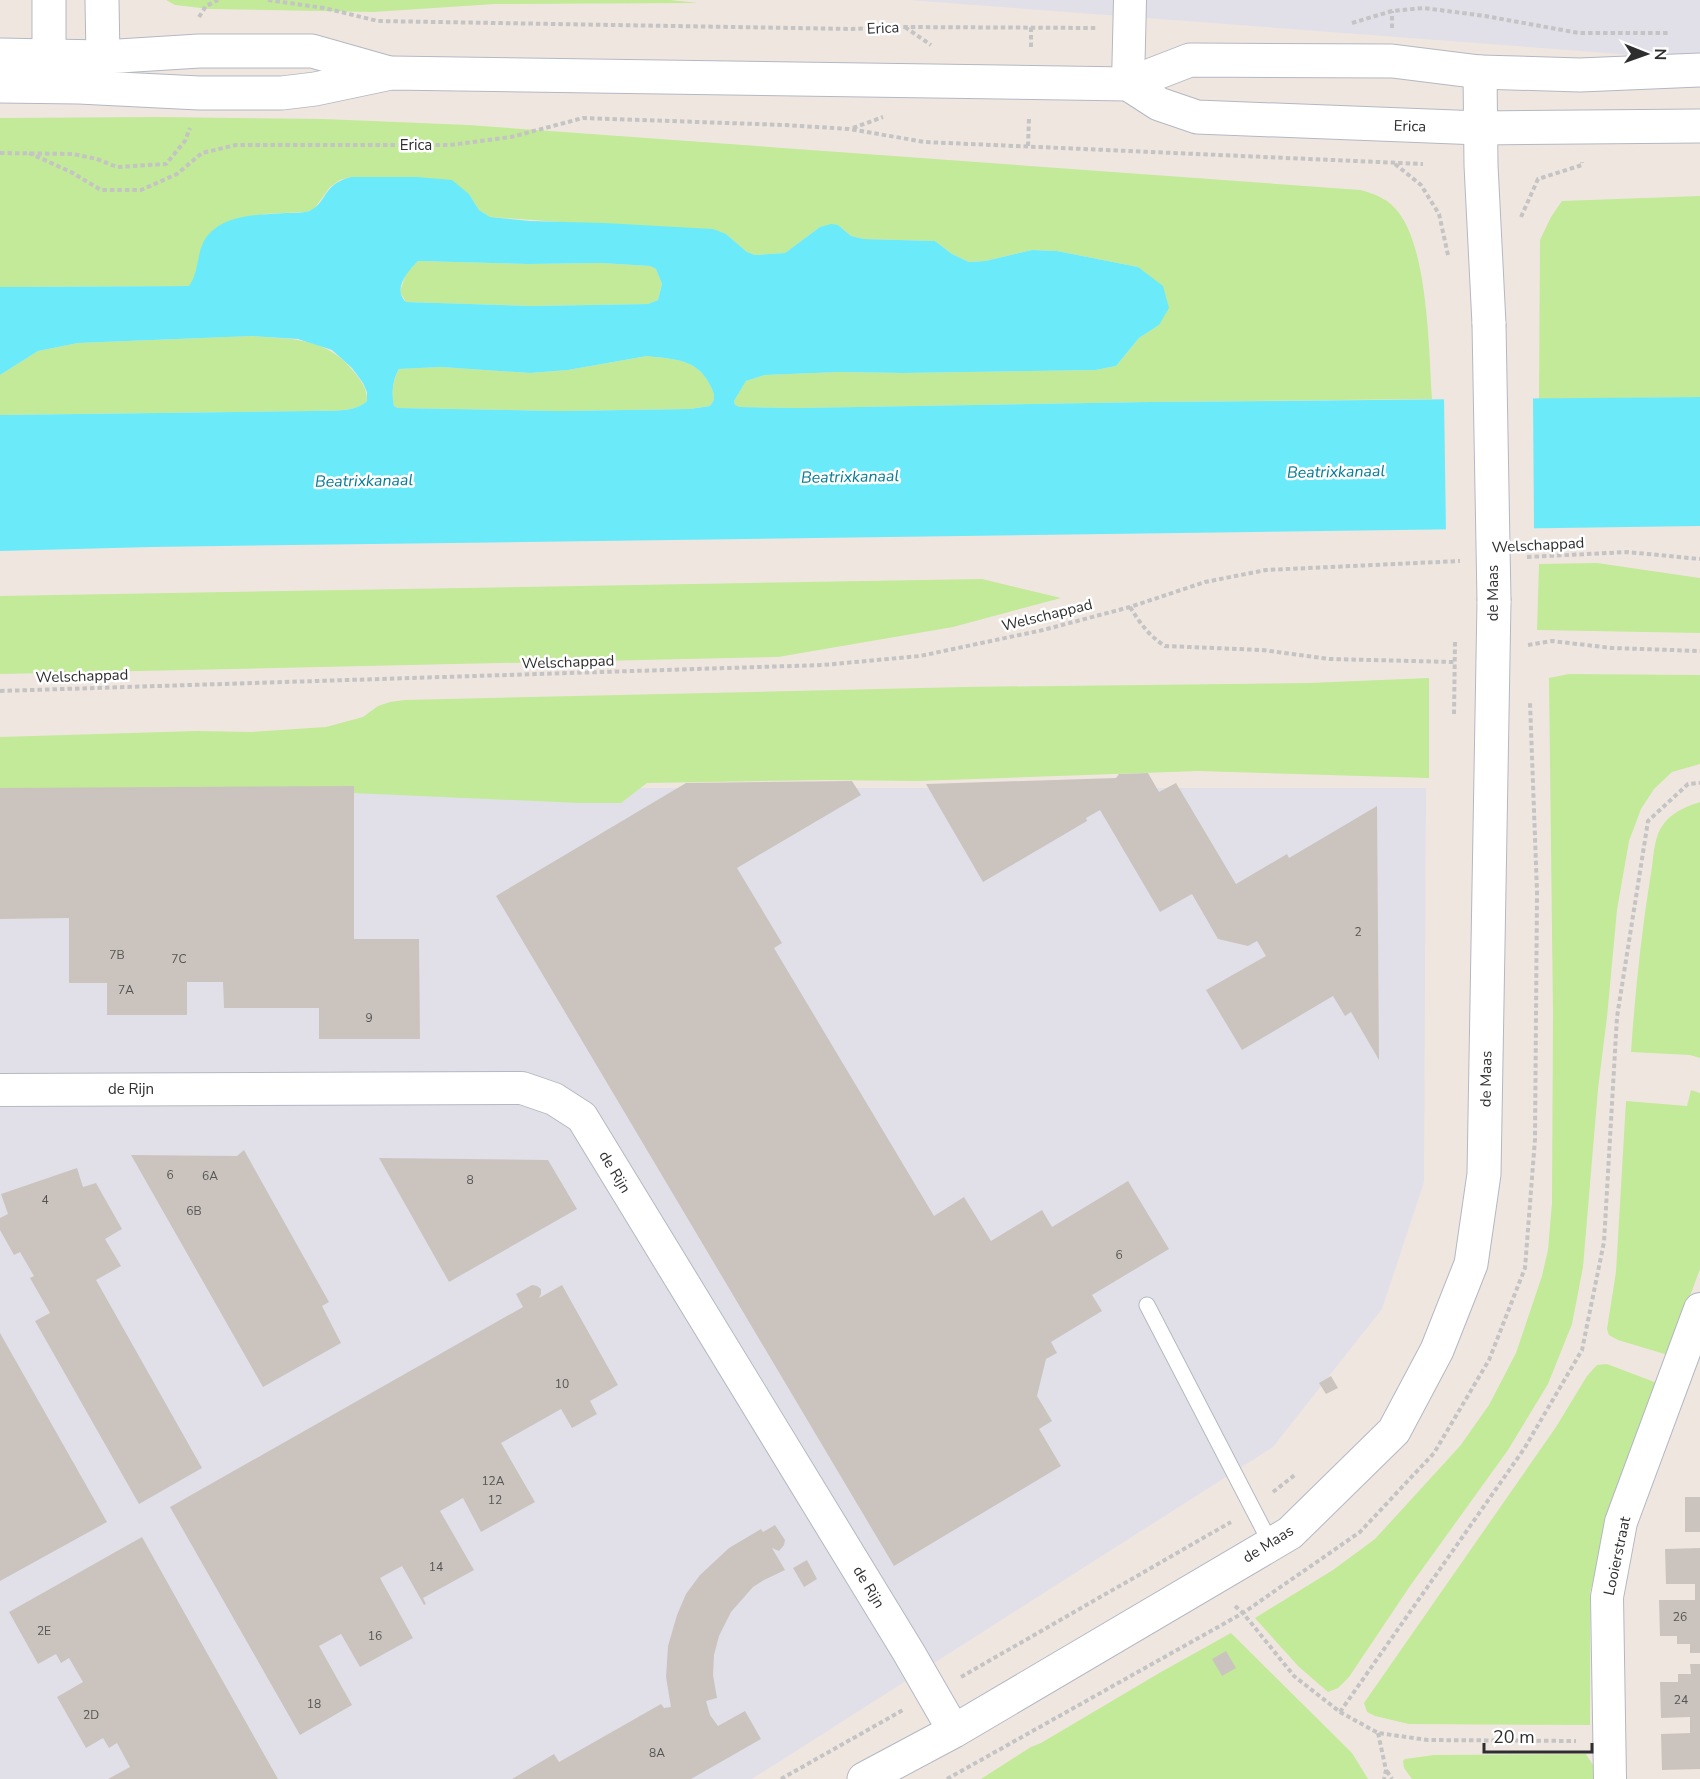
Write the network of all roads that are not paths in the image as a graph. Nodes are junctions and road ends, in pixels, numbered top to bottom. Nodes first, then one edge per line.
1 (49, 0) edge
2 (102, 0) edge
3 (1130, 0) edge
4 (0, 55) edge
5 (49, 55) junction
6 (103, 57) junction
7 (1700, 70) edge
8 (1480, 72) junction
9 (391, 73) junction
10 (1128, 84) junction
11 (0, 86) edge
12 (79, 87) junction
13 (1700, 126) edge
14 (1480, 128) junction
15 (0, 1090) edge
16 (1147, 1305) dead end
17 (1700, 1309) edge
18 (1271, 1544) junction
19 (954, 1731) junction
20 (864, 1779) edge
21 (1610, 1779) edge

1 - 5 main road
2 - 6 main road
3 - 10 street
4 - 5 main road
5 - 6 main road
5 - 12 main road
6 - 9 main road
6 - 12 main road
7 - 8 main road
8 - 10 main road
8 - 14 main road, de Maas
9 - 10 main road
9 - 12 main road
10 - 14 main road, Erica
11 - 12 main road
13 - 14 main road, Erica
14 - 18 main road, de Maas, bridge
15 - 19 street, de Rijn
16 - 18 lane
17 - 21 street, Looierstraat
18 - 19 main road, de Maas
19 - 20 main road, de Maas

